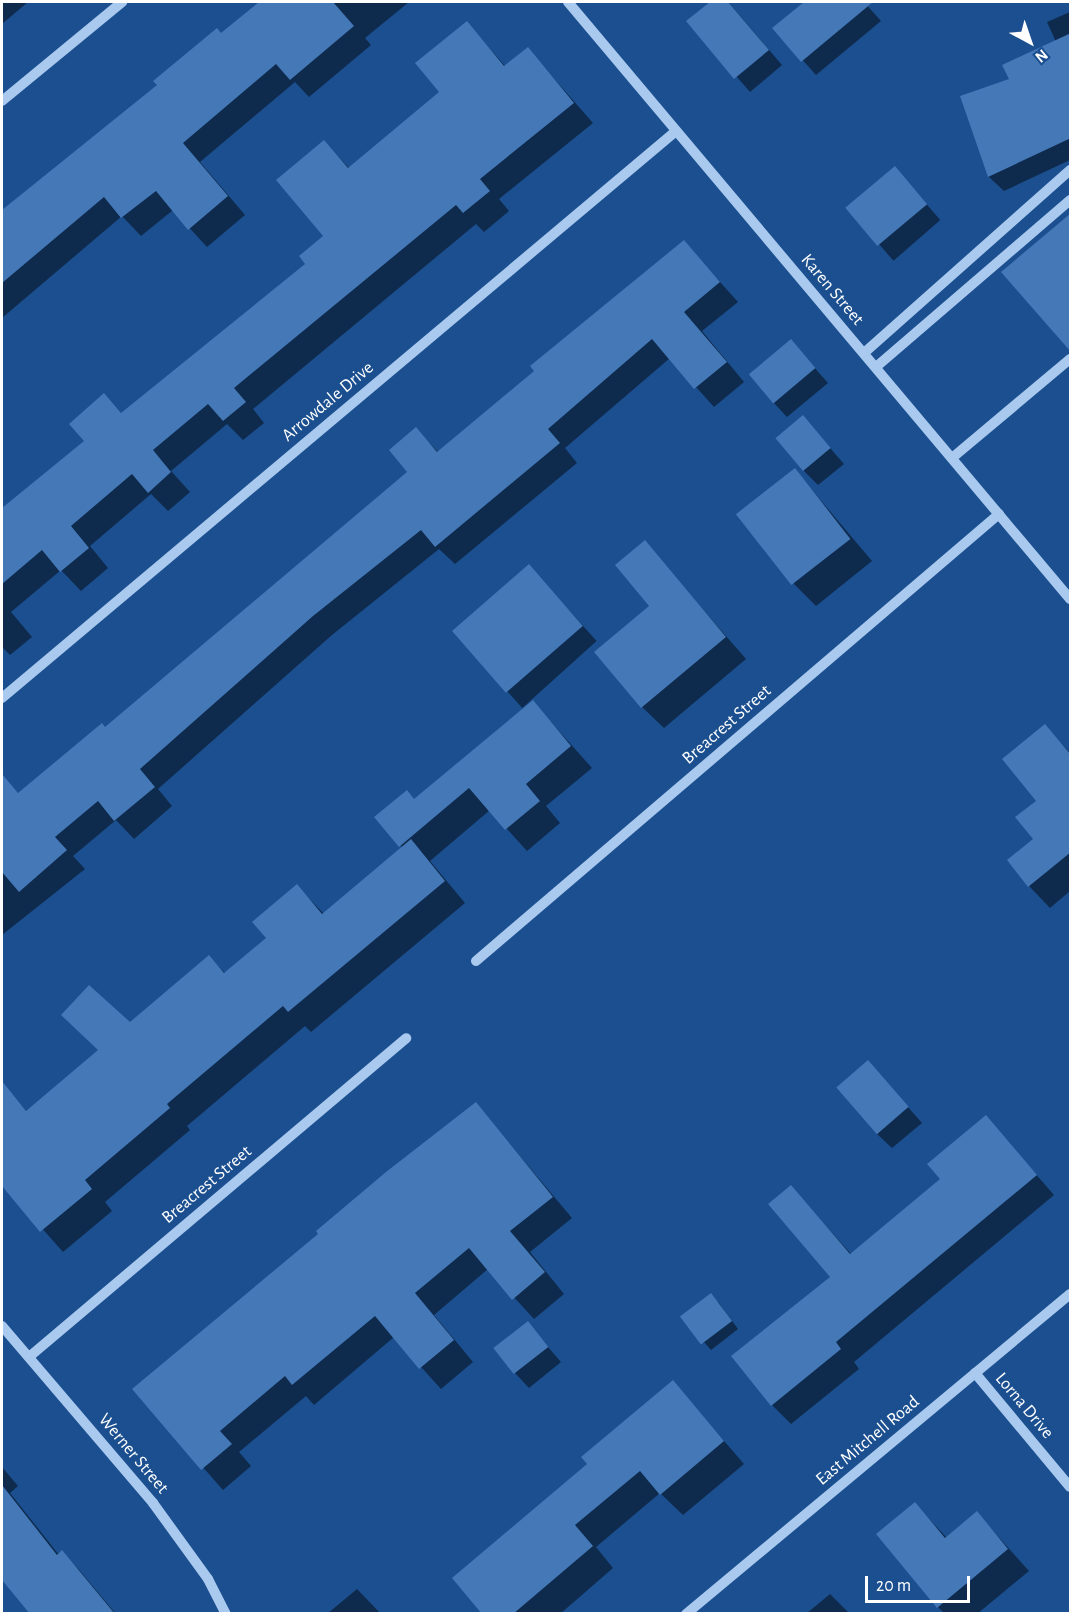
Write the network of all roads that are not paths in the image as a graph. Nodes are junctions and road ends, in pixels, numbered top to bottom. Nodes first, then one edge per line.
1 (122, 2) edge
2 (567, 2) edge
3 (2, 101) edge
4 (676, 131) junction
5 (1071, 170) edge
6 (1071, 200) edge
7 (864, 353) junction
8 (1071, 359) edge
9 (876, 367) junction
10 (952, 458) junction
11 (999, 514) junction
12 (1071, 599) edge
13 (2, 698) edge
14 (476, 961) dead end
15 (406, 1038) dead end
16 (1071, 1294) edge
17 (2, 1326) edge
18 (29, 1357) junction
19 (975, 1373) junction
20 (1071, 1487) edge
21 (226, 1614) edge
22 (686, 1614) edge

1 - 3 street
2 - 4 street, Karen Street
4 - 7 street, Karen Street
4 - 13 street, Arrowdale Drive
5 - 7 street
6 - 9 street
7 - 9 street, Karen Street
8 - 10 street
9 - 10 street, Karen Street
10 - 11 street, Karen Street
11 - 12 street, Karen Street
11 - 14 street, Breacrest Street
15 - 18 street, Breacrest Street
16 - 19 street, East Mitchell Road
17 - 18 street, Werner Street
18 - 21 street, Werner Street
19 - 20 street, Lorna Drive
19 - 22 street, East Mitchell Road

